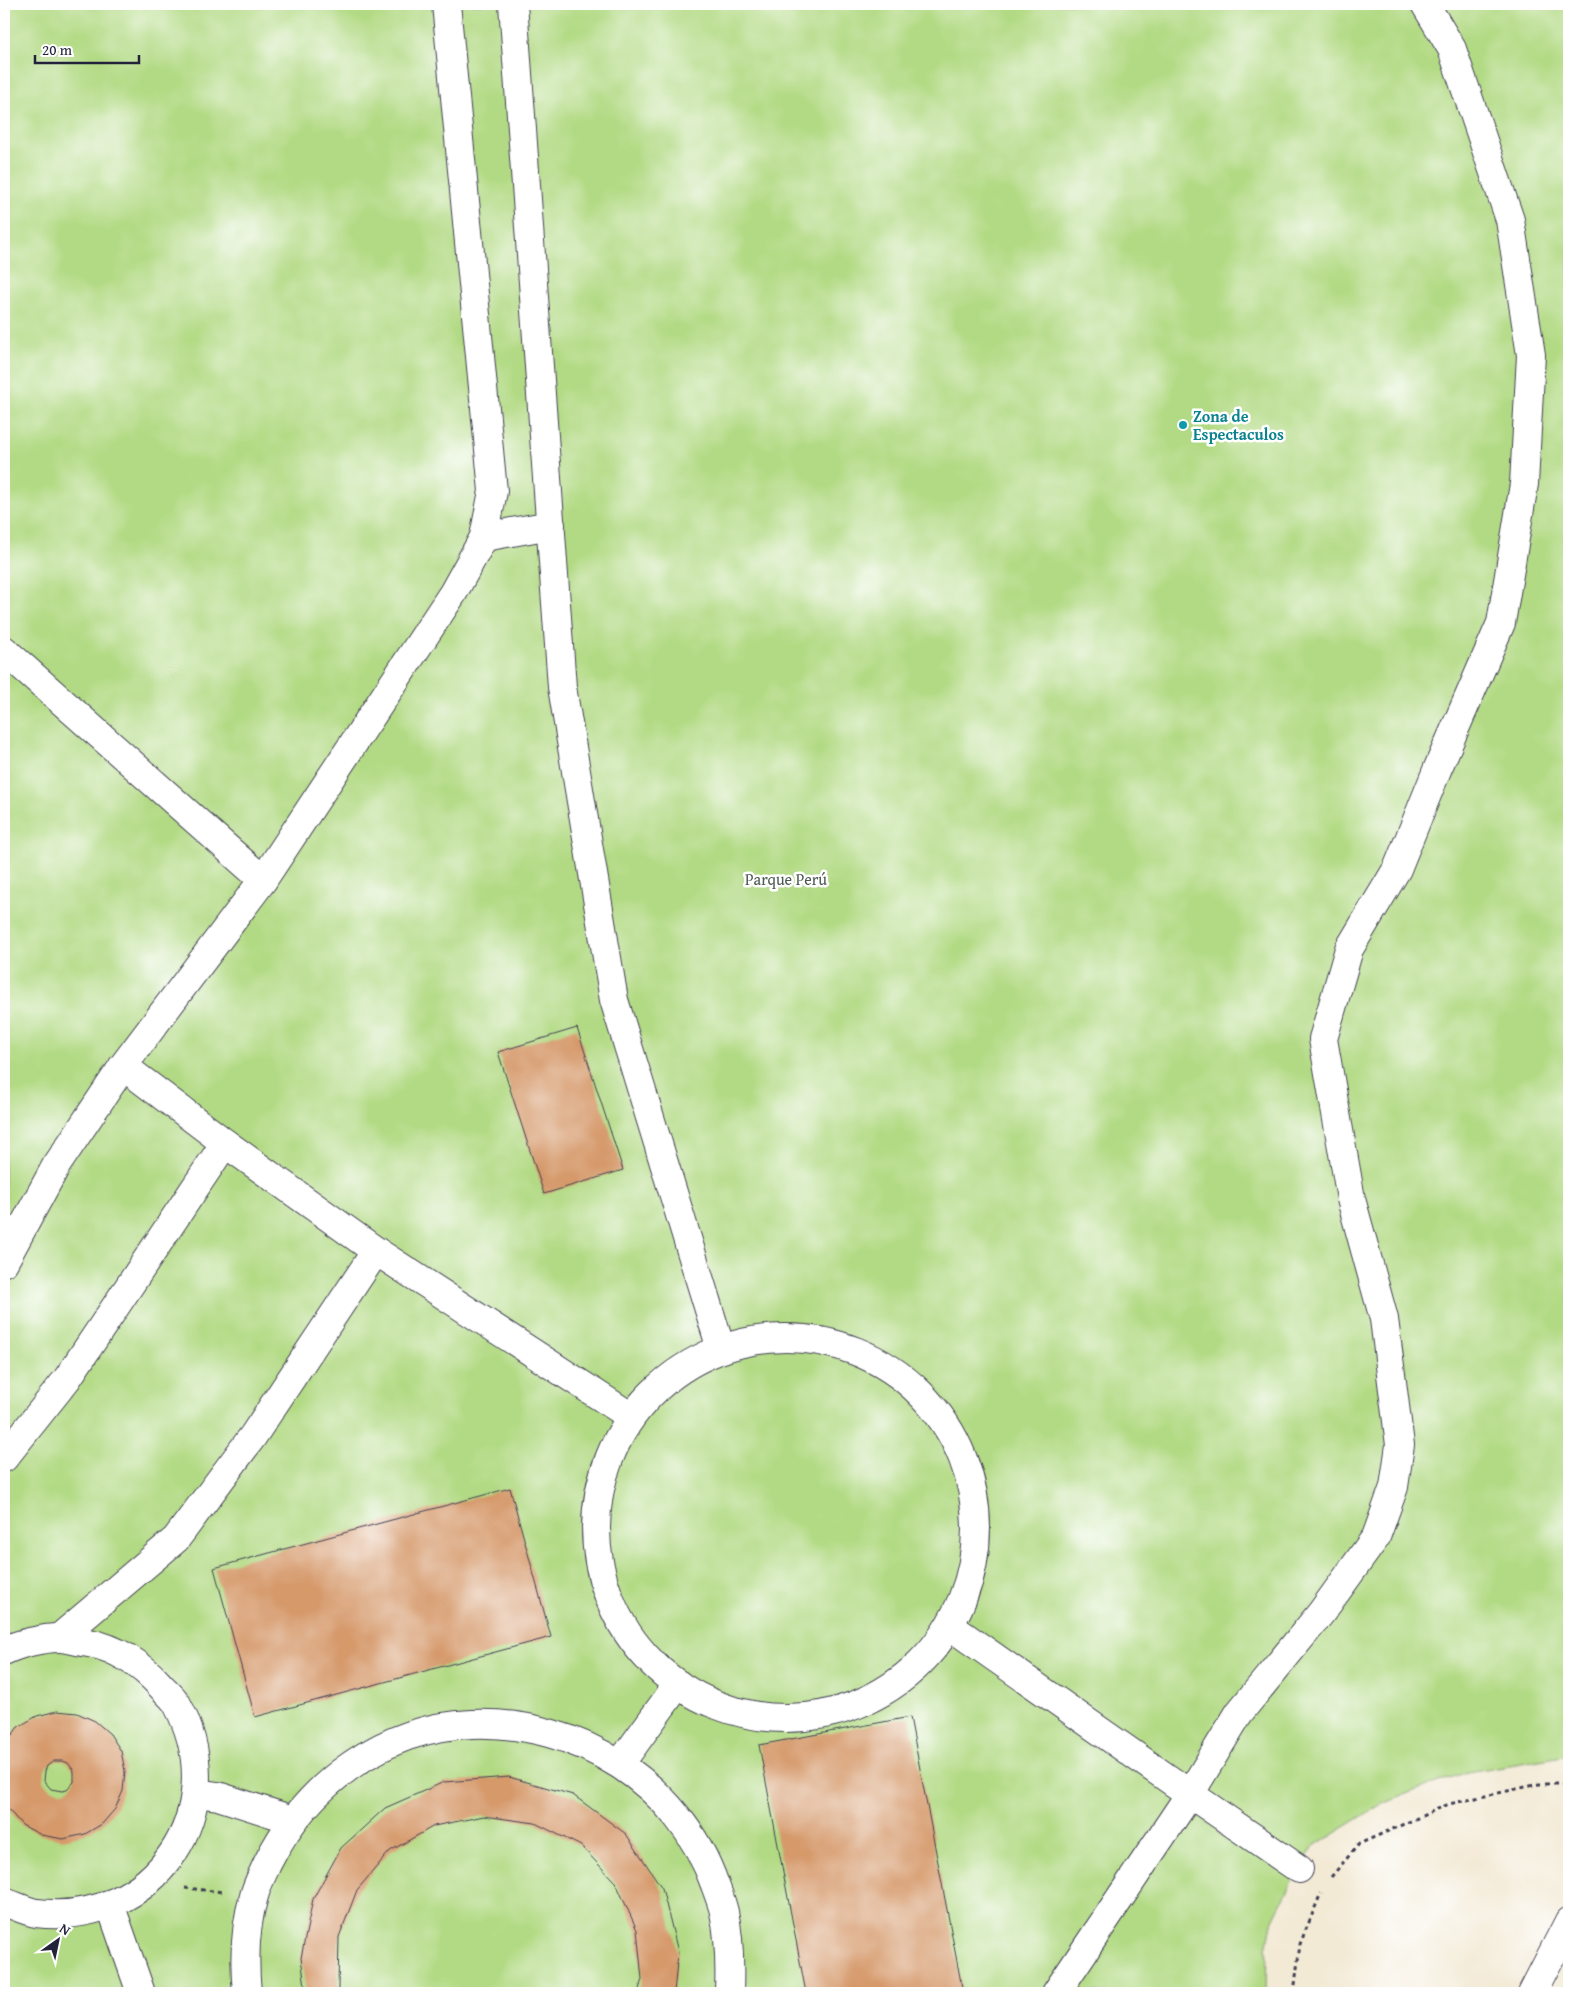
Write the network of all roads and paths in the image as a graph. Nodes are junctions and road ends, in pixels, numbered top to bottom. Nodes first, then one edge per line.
1 (446, 4) edge
2 (513, 4) edge
3 (1425, 4) edge
4 (551, 525) junction
5 (484, 537) junction
6 (4, 650) edge
7 (264, 880) junction
8 (123, 1066) junction
9 (225, 1143) junction
10 (376, 1251) junction
11 (4, 1262) edge
12 (721, 1349) junction
13 (630, 1416) junction
14 (4, 1458) edge
15 (950, 1626) junction
16 (59, 1638) junction
17 (4, 1651) edge
18 (678, 1684) junction
19 (620, 1764) junction
20 (1569, 1784) edge
21 (196, 1793) junction
22 (1190, 1794) junction
23 (293, 1820) junction
24 (1299, 1869) dead end
25 (1330, 1878) dead end
26 (144, 1883) junction
27 (1324, 1885) dead end
28 (253, 1896) junction
29 (4, 1902) edge
30 (110, 1904) junction
31 (1569, 1921) edge
32 (141, 1993) edge
33 (246, 1993) edge
34 (729, 1993) edge
35 (1056, 1993) edge
36 (1294, 1993) edge
37 (1532, 1993) edge

1 - 5 main road
2 - 4 main road
3 - 22 main road
4 - 5 main road
4 - 12 main road
5 - 7 main road
6 - 7 main road
7 - 8 main road
8 - 9 main road
8 - 11 main road
9 - 10 main road
9 - 14 main road
10 - 13 main road
10 - 16 main road
12 - 13 main road
12 - 15 main road
13 - 18 main road
15 - 18 main road
15 - 22 main road
16 - 17 main road
16 - 21 main road
18 - 19 main road
19 - 23 main road
19 - 34 main road
20 - 25 path
21 - 23 main road
21 - 26 main road
22 - 24 main road
22 - 35 main road
23 - 28 main road
26 - 28 path
26 - 30 main road
27 - 36 path
28 - 33 main road
29 - 30 main road
30 - 32 main road
31 - 37 main road

